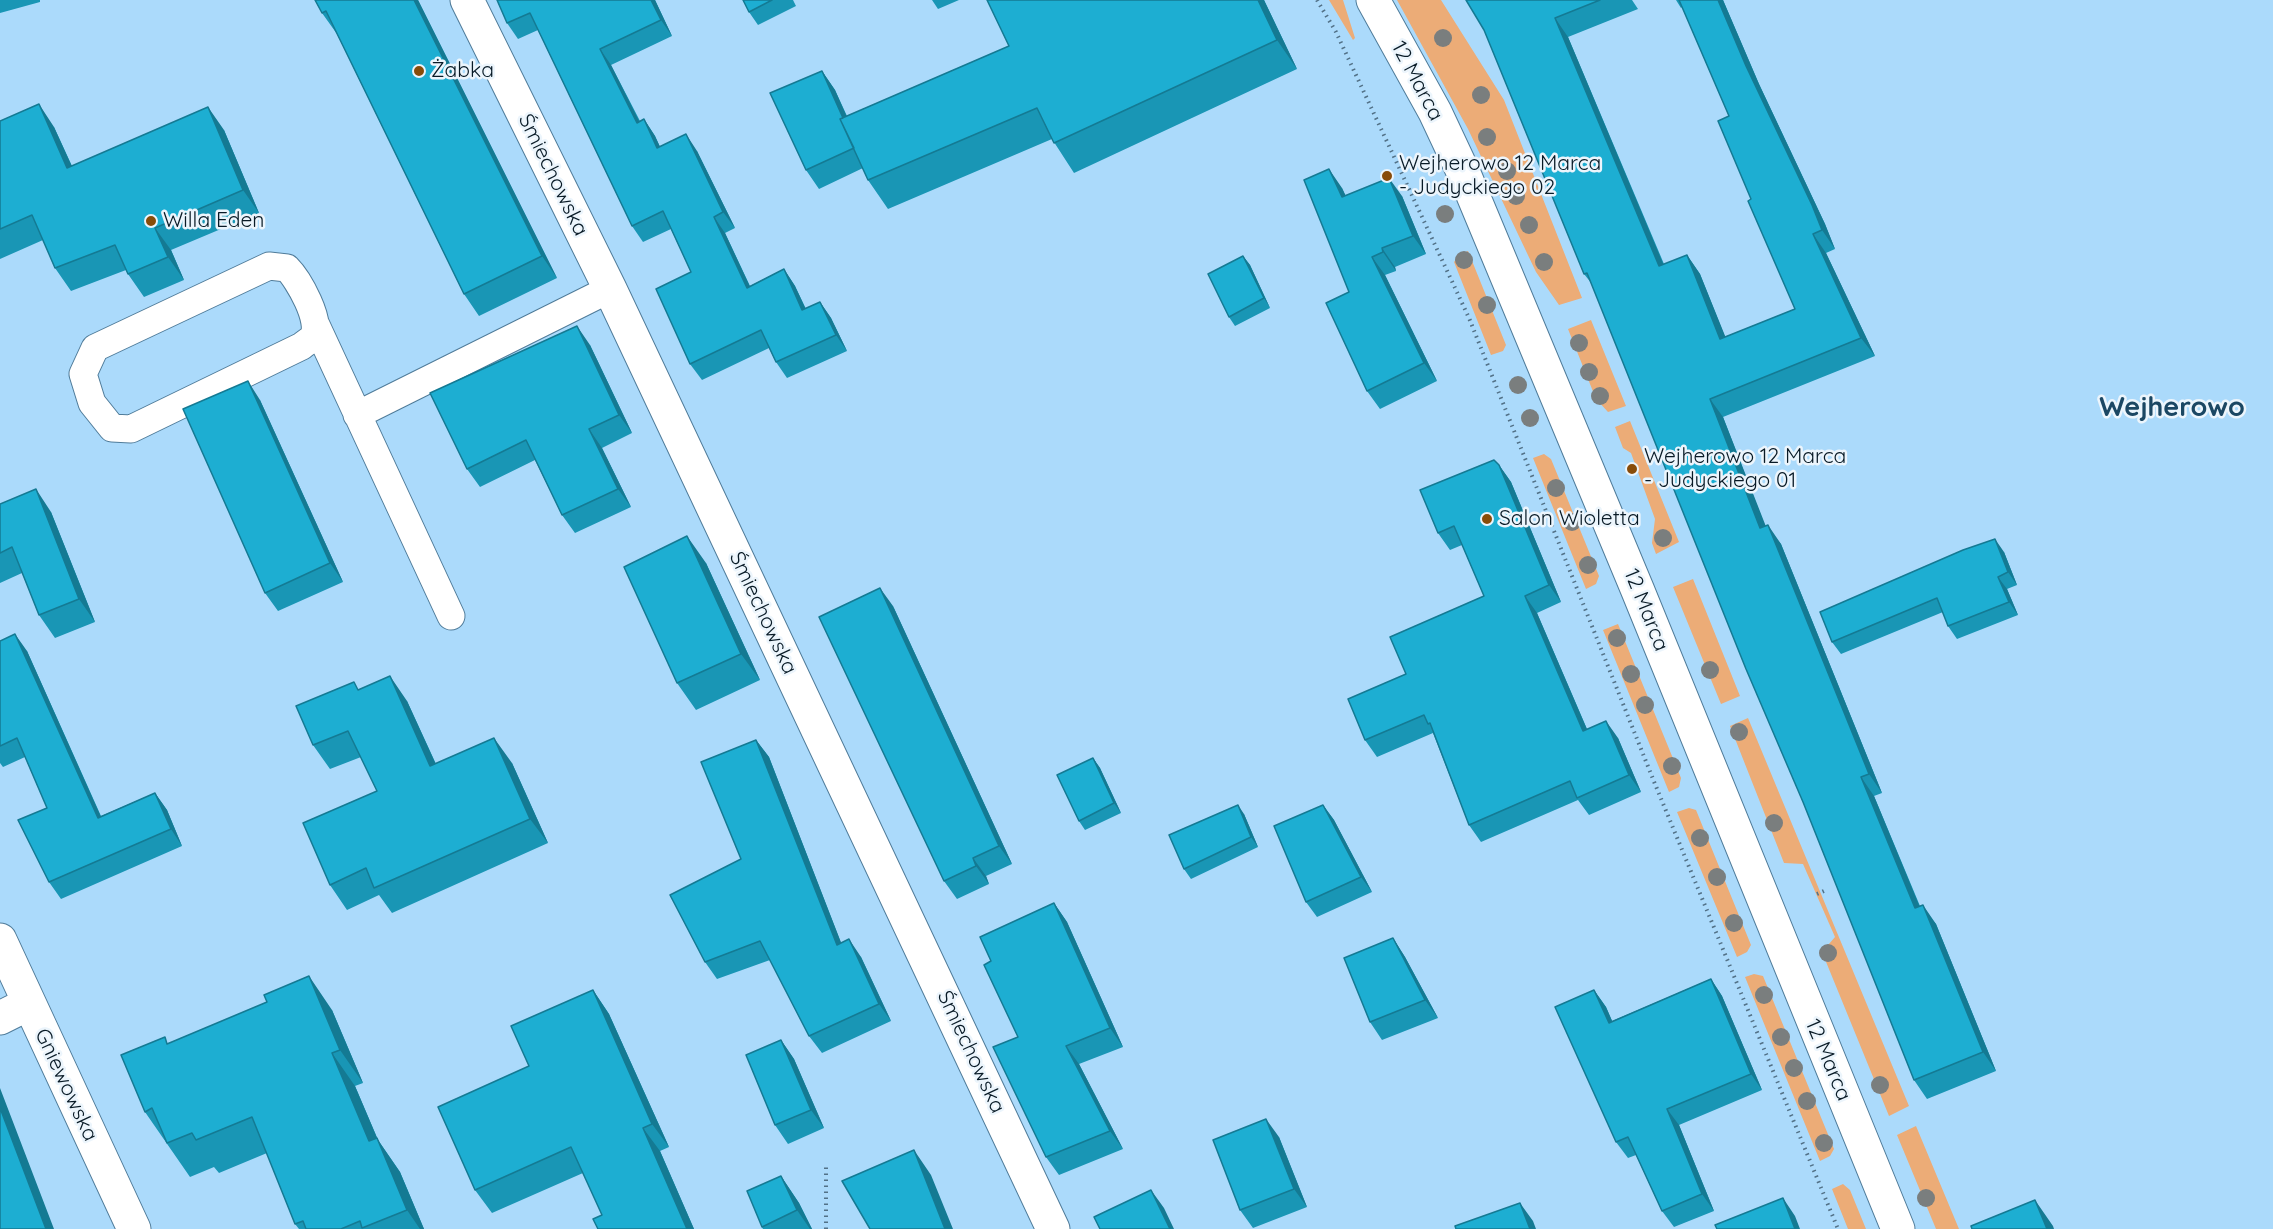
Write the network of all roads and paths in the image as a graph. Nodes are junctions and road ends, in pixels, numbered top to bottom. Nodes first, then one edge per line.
1 (467, 0) edge
2 (1317, 0) edge
3 (1373, 0) edge
4 (610, 290) junction
5 (316, 325) junction
6 (357, 415) junction
7 (451, 616) dead end
8 (1826, 890) dead end
9 (1817, 894) dead end
10 (0, 940) edge
11 (14, 1011) edge
12 (826, 1167) dead end
13 (134, 1229) edge
14 (826, 1229) edge
15 (1053, 1229) edge
16 (1838, 1229) edge
17 (1898, 1229) edge

1 - 4 street, Śmiechowska
2 - 16 path
3 - 17 street, 12 Marca
4 - 6 lane
4 - 15 street, Śmiechowska
5 - 5 lane
5 - 6 lane
6 - 7 lane
8 - 9 path
10 - 11 street, Gniewowska
11 - 13 street, Gniewowska
12 - 14 path

